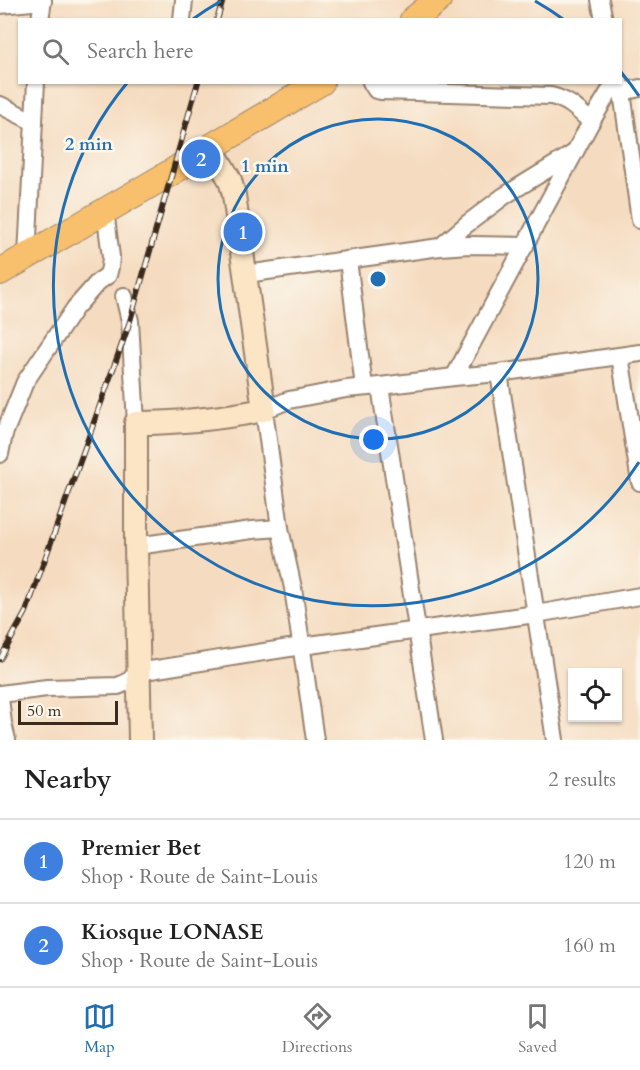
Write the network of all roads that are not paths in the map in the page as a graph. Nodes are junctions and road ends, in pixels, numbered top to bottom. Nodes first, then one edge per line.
1 (184, 0) edge
2 (438, 0) edge
3 (600, 0) edge
4 (43, 1) edge
5 (0, 5) edge
6 (40, 18) edge
7 (182, 18) edge
8 (416, 18) edge
9 (604, 18) edge
10 (36, 84) edge
11 (318, 84) edge
12 (372, 84) edge
13 (619, 86) edge
14 (640, 88) edge
15 (0, 105) edge
16 (34, 122) junction
17 (591, 122) junction
18 (211, 147) junction
19 (575, 152) junction
20 (105, 210) junction
21 (640, 220) edge
22 (525, 246) junction
23 (440, 247) junction
24 (27, 256) junction
25 (348, 260) junction
26 (0, 272) edge
27 (246, 274) junction
28 (124, 296) dead end
29 (640, 352) edge
30 (620, 356) junction
31 (499, 373) junction
32 (454, 377) junction
33 (372, 387) junction
34 (264, 410) junction
35 (136, 423) junction
36 (0, 454) edge
37 (640, 482) edge
38 (280, 528) junction
39 (136, 546) junction
40 (640, 596) edge
41 (536, 614) junction
42 (418, 630) junction
43 (302, 646) junction
44 (138, 672) junction
45 (0, 696) edge
46 (8, 740) edge
47 (140, 740) edge
48 (315, 740) edge
49 (434, 740) edge
50 (555, 740) edge

1 - 7 street
2 - 8 main road
3 - 9 street
4 - 5 street
4 - 6 street
10 - 16 street
11 - 18 main road
12 - 17 street
13 - 14 street
13 - 17 street
13 - 21 street
15 - 16 street
16 - 24 street
17 - 19 street
18 - 20 main road
18 - 27 street
19 - 22 street
19 - 23 street
20 - 24 main road
20 - 36 street
22 - 23 street
22 - 32 street
23 - 25 street
24 - 26 main road
25 - 27 street
25 - 33 street
27 - 34 street
28 - 35 street
29 - 30 street
30 - 31 street
30 - 37 street
31 - 32 street
31 - 41 street
32 - 33 street
33 - 34 street
33 - 42 street
34 - 35 street
34 - 38 street
35 - 39 street
38 - 39 street
38 - 43 street
39 - 44 street
40 - 41 street
41 - 42 street
41 - 50 street
42 - 43 street
42 - 49 street
43 - 44 street
43 - 48 street
44 - 45 street
44 - 47 street
45 - 46 street

